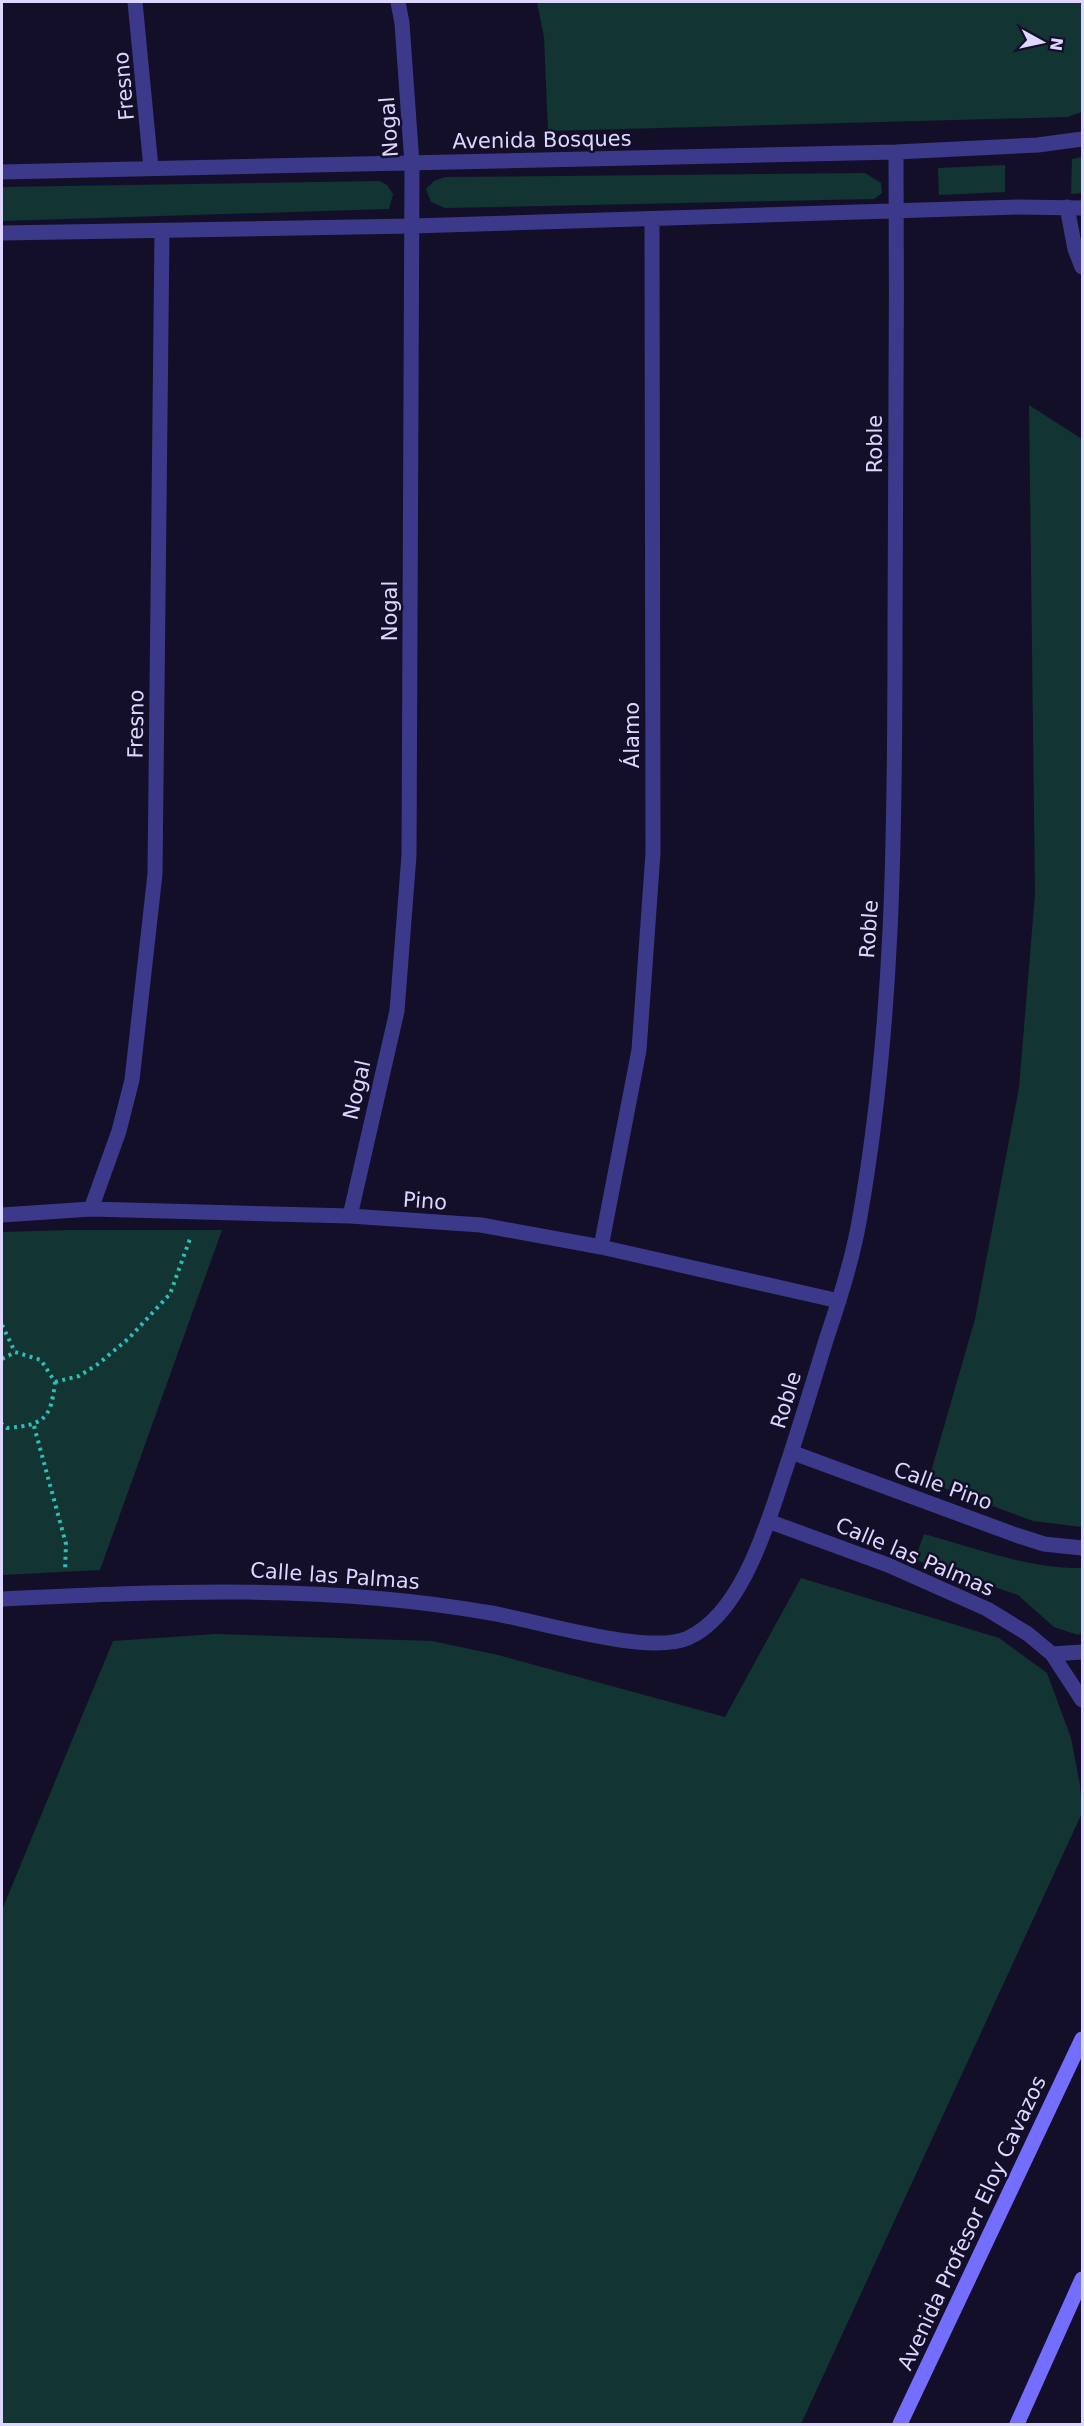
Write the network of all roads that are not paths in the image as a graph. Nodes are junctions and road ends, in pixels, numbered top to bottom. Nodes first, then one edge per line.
1 (135, 2) edge
2 (398, 2) edge
3 (1083, 139) edge
4 (896, 152) junction
5 (412, 164) junction
6 (151, 168) junction
7 (2, 172) edge
8 (1075, 207) edge
9 (897, 210) junction
10 (652, 219) junction
11 (412, 226) junction
12 (162, 232) junction
13 (2, 233) edge
14 (1083, 267) edge
15 (91, 1209) junction
16 (2, 1215) edge
17 (350, 1216) junction
18 (601, 1247) junction
19 (839, 1301) junction
20 (791, 1452) junction
21 (768, 1521) junction
22 (1083, 1548) edge
23 (2, 1599) edge
24 (662, 1645) joint
25 (1083, 1652) edge
26 (1052, 1654) junction
27 (1083, 1700) edge
28 (1083, 2039) edge
29 (1083, 2279) edge
30 (900, 2424) edge
31 (1017, 2424) edge

1 - 6 street, Fresno
2 - 5 street, Nogal
3 - 4 street, Avenida Bosques
4 - 5 street, Avenida Bosques
4 - 9 street, Roble
5 - 6 street, Avenida Bosques
5 - 11 street, Nogal
6 - 7 street, Avenida Bosques
8 - 9 street
8 - 14 street
9 - 10 street
9 - 19 street, Roble
10 - 11 street
10 - 18 street, Álamo
11 - 12 street
11 - 17 street, Nogal
12 - 13 street
12 - 15 street, Fresno
15 - 16 street, Pino
15 - 17 street, Pino
17 - 18 street, Pino
18 - 19 street, Pino
19 - 20 street, Roble
20 - 21 street, Roble
20 - 22 street, Calle Pino
21 - 24 street, Roble
21 - 26 street, Calle las Palmas
23 - 24 street, Calle las Palmas
25 - 26 street
26 - 27 street, Calle las Palmas
28 - 30 main road, Avenida Profesor Eloy Cavazos
29 - 31 main road

